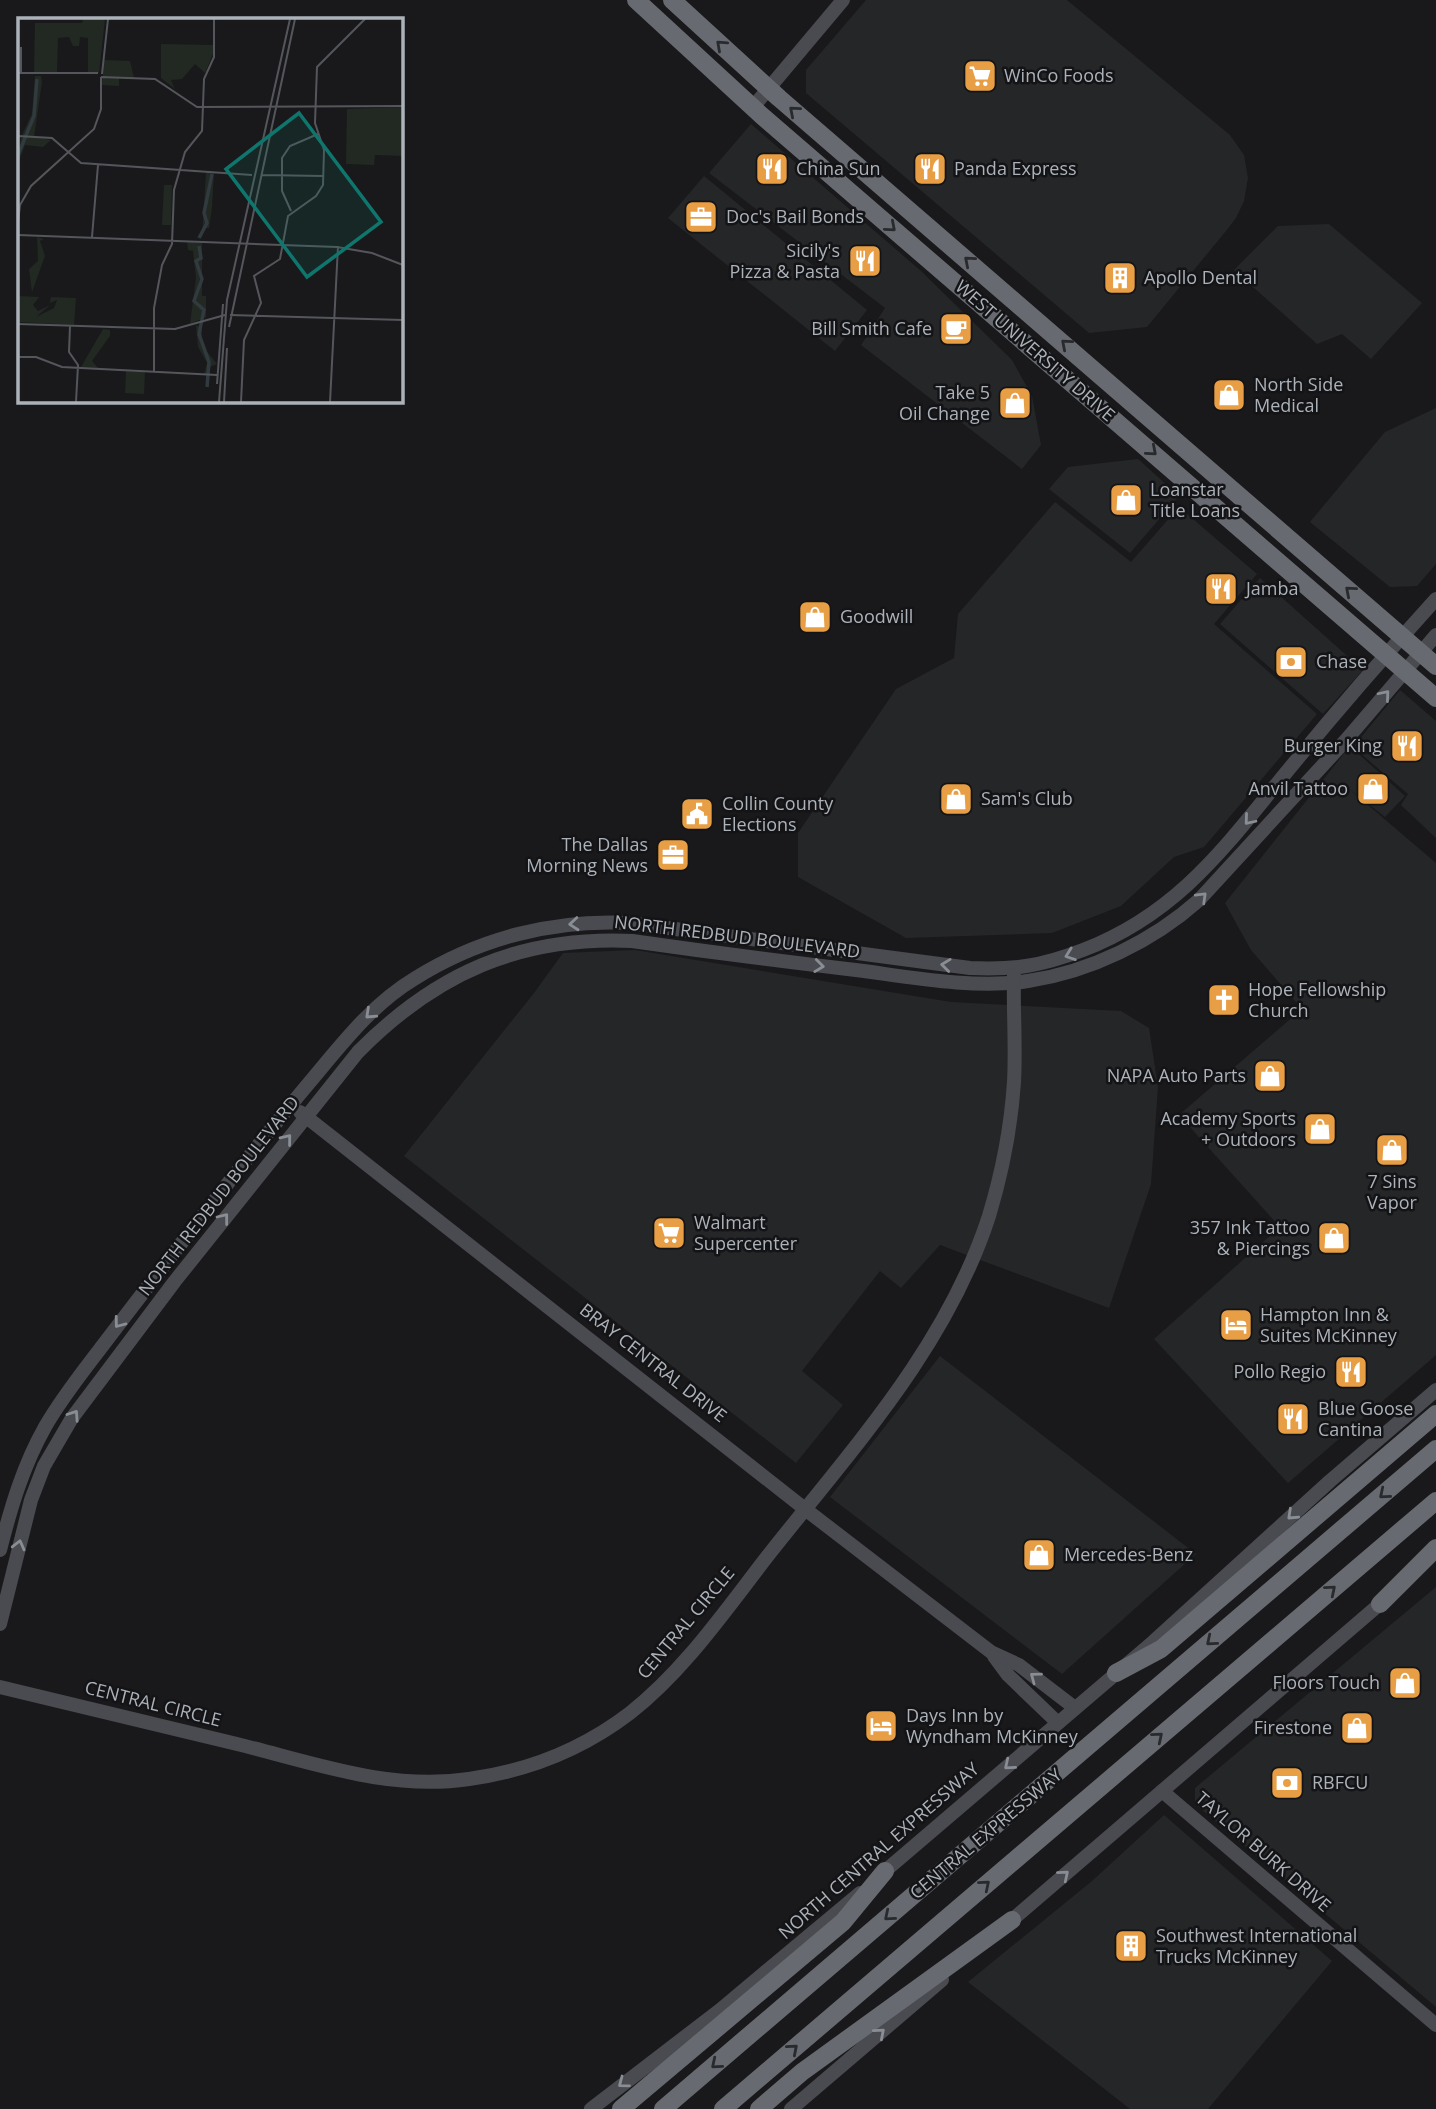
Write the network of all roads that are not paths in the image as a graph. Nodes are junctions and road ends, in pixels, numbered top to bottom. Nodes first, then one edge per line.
1 (636, 0) edge
2 (672, 0) edge
3 (843, 0) edge
4 (770, 89) junction
5 (753, 107) junction
6 (1436, 599) edge
7 (1436, 635) edge
8 (1402, 636) junction
9 (1421, 652) junction
10 (1386, 654) junction
11 (1436, 666) edge
12 (1405, 671) junction
13 (1436, 698) edge
14 (1345, 702) junction
15 (1317, 773) junction
16 (1207, 867) junction
17 (1220, 880) junction
18 (1014, 976) junction
19 (291, 1104) junction
20 (306, 1116) junction
21 (168, 1261) junction
22 (182, 1272) junction
23 (1436, 1390) edge
24 (1436, 1415) edge
25 (35, 1447) junction
26 (1436, 1449) edge
27 (50, 1455) junction
28 (1436, 1501) edge
29 (805, 1509) junction
30 (1436, 1548) edge
31 (0, 1550) edge
32 (1436, 1556) edge
33 (1380, 1604) junction
34 (0, 1625) edge
35 (991, 1652) junction
36 (1116, 1673) junction
37 (0, 1687) edge
38 (1075, 1708) junction
39 (1058, 1723) junction
40 (1162, 1791) junction
41 (885, 1871) junction
42 (1012, 1920) junction
43 (1436, 2025) edge
44 (591, 2109) edge
45 (621, 2109) edge
46 (663, 2109) edge
47 (723, 2109) edge
48 (759, 2109) edge
49 (791, 2109) edge

1 - 5 highway, WEST UNIVERSITY DRIVE
4 -> 2 highway, WEST UNIVERSITY DRIVE
3 - 4 street
4 - 5 street
8 -> 4 highway, WEST UNIVERSITY DRIVE
5 -> 10 highway, WEST UNIVERSITY DRIVE
6 - 8 street, NORTH REDBUD BOULEVARD
7 - 9 street, NORTH REDBUD BOULEVARD
8 - 9 highway, WEST UNIVERSITY DRIVE
8 - 10 street, NORTH REDBUD BOULEVARD
9 - 11 highway, WEST UNIVERSITY DRIVE
9 - 12 street, NORTH REDBUD BOULEVARD
10 - 12 highway, WEST UNIVERSITY DRIVE
10 - 14 street, NORTH REDBUD BOULEVARD
12 - 13 highway, WEST UNIVERSITY DRIVE
15 -> 12 street, NORTH REDBUD BOULEVARD
14 - 15 street
14 -> 16 street, NORTH REDBUD BOULEVARD
15 - 17 street, NORTH REDBUD BOULEVARD
16 - 17 street
16 -> 18 street, NORTH REDBUD BOULEVARD
18 -> 17 street, NORTH REDBUD BOULEVARD
18 -> 19 street, NORTH REDBUD BOULEVARD
20 -> 18 street, NORTH REDBUD BOULEVARD
18 - 29 street, CENTRAL CIRCLE
19 - 20 street, BRAY CENTRAL DRIVE
19 - 21 street, NORTH REDBUD BOULEVARD
22 -> 20 street, NORTH REDBUD BOULEVARD
20 - 29 street, BRAY CENTRAL DRIVE
21 - 22 street
21 -> 25 street, NORTH REDBUD BOULEVARD
27 -> 22 street, NORTH REDBUD BOULEVARD
23 -> 36 street, NORTH CENTRAL EXPRESSWAY
24 - 36 highway
25 - 27 street
25 - 31 street, NORTH REDBUD BOULEVARD
26 -> 46 highway, CENTRAL EXPRESSWAY
34 -> 27 street, NORTH REDBUD BOULEVARD
47 -> 28 highway, CENTRAL EXPRESSWAY
29 - 35 street, BRAY CENTRAL DRIVE
29 - 37 street, CENTRAL CIRCLE
30 - 33 highway
32 - 33 street
33 - 40 street
38 -> 35 street, BRAY CENTRAL DRIVE
35 - 39 street, BRAY CENTRAL DRIVE
36 - 38 street, NORTH CENTRAL EXPRESSWAY
38 - 39 street, NORTH CENTRAL EXPRESSWAY
39 -> 41 street, NORTH CENTRAL EXPRESSWAY
42 -> 40 street
40 - 43 street, TAYLOR BURK DRIVE
41 -> 44 street, NORTH CENTRAL EXPRESSWAY
41 - 45 highway
42 - 48 highway
49 -> 42 street

